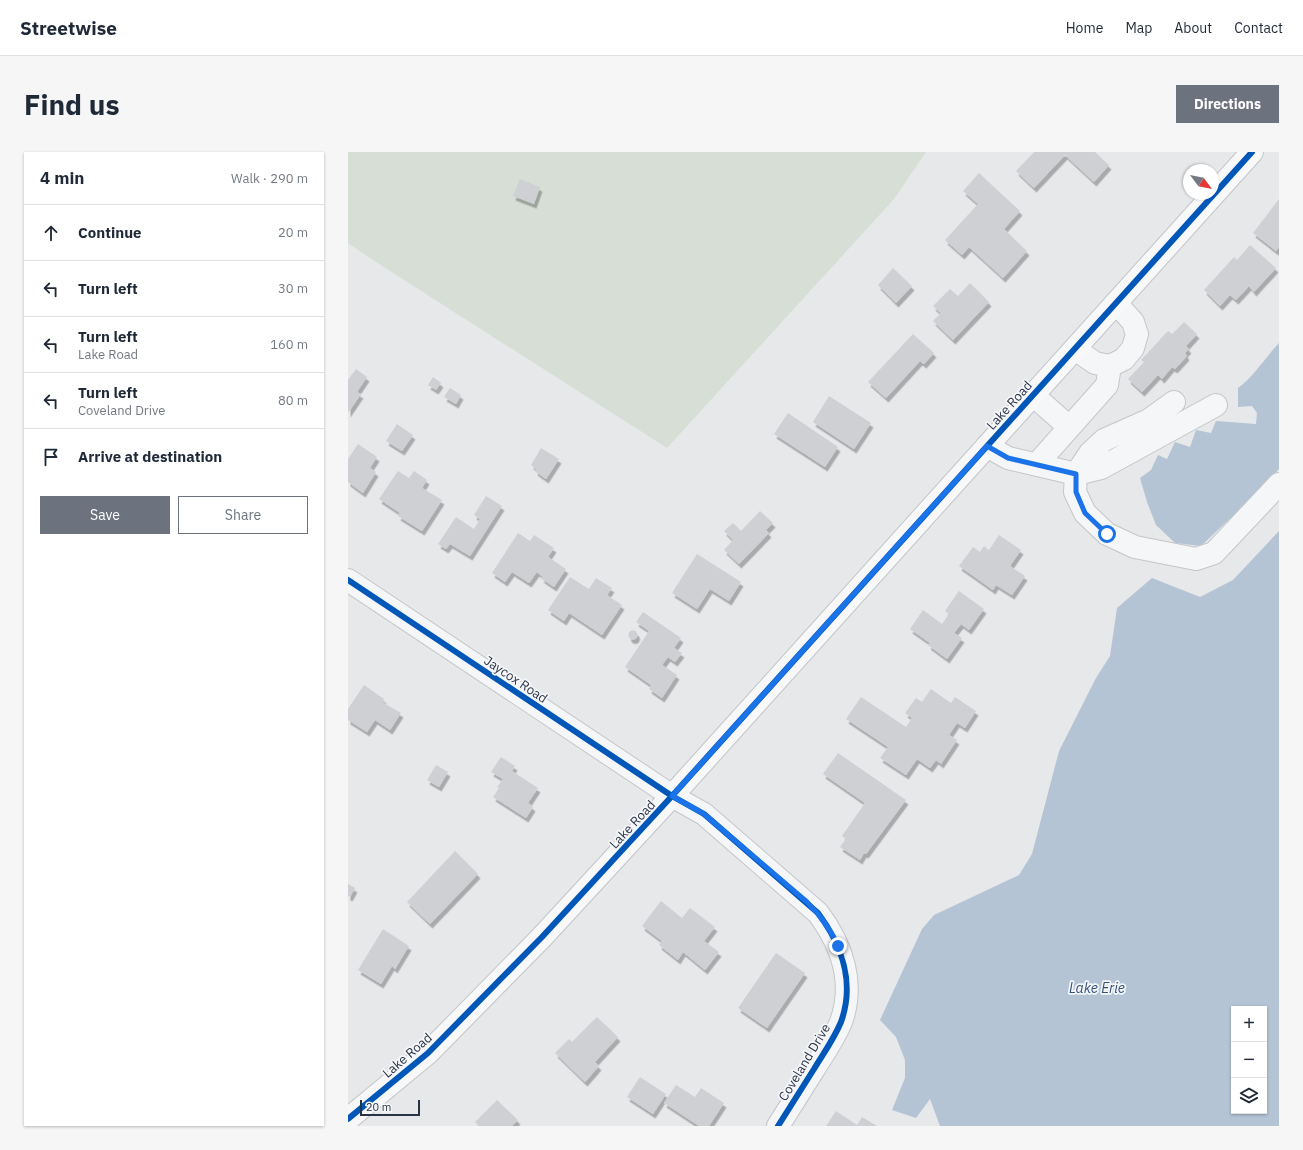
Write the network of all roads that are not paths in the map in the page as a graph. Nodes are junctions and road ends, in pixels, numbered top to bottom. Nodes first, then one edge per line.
1 (1252, 152) edge
2 (1116, 303) junction
3 (1075, 349) junction
4 (1110, 366) junction
5 (1033, 395) junction
6 (1174, 402) dead end
7 (1216, 405) dead end
8 (1069, 427) junction
9 (987, 446) junction
10 (1036, 465) junction
11 (1076, 474) junction
12 (1279, 484) edge
13 (348, 580) edge
14 (672, 796) junction
15 (348, 1119) edge
16 (778, 1126) edge

1 - 2 main road, Lake Road
2 - 3 main road, Lake Road
2 - 4 street
3 - 4 street
3 - 5 main road, Lake Road
4 - 8 street
5 - 8 street
5 - 9 main road, Lake Road
6 - 11 street
7 - 11 street
8 - 10 street
9 - 10 street
9 - 14 main road, Lake Road
10 - 11 street
11 - 12 street
13 - 14 street, Jaycox Road
14 - 15 main road, Lake Road
14 - 16 street, Coveland Drive

